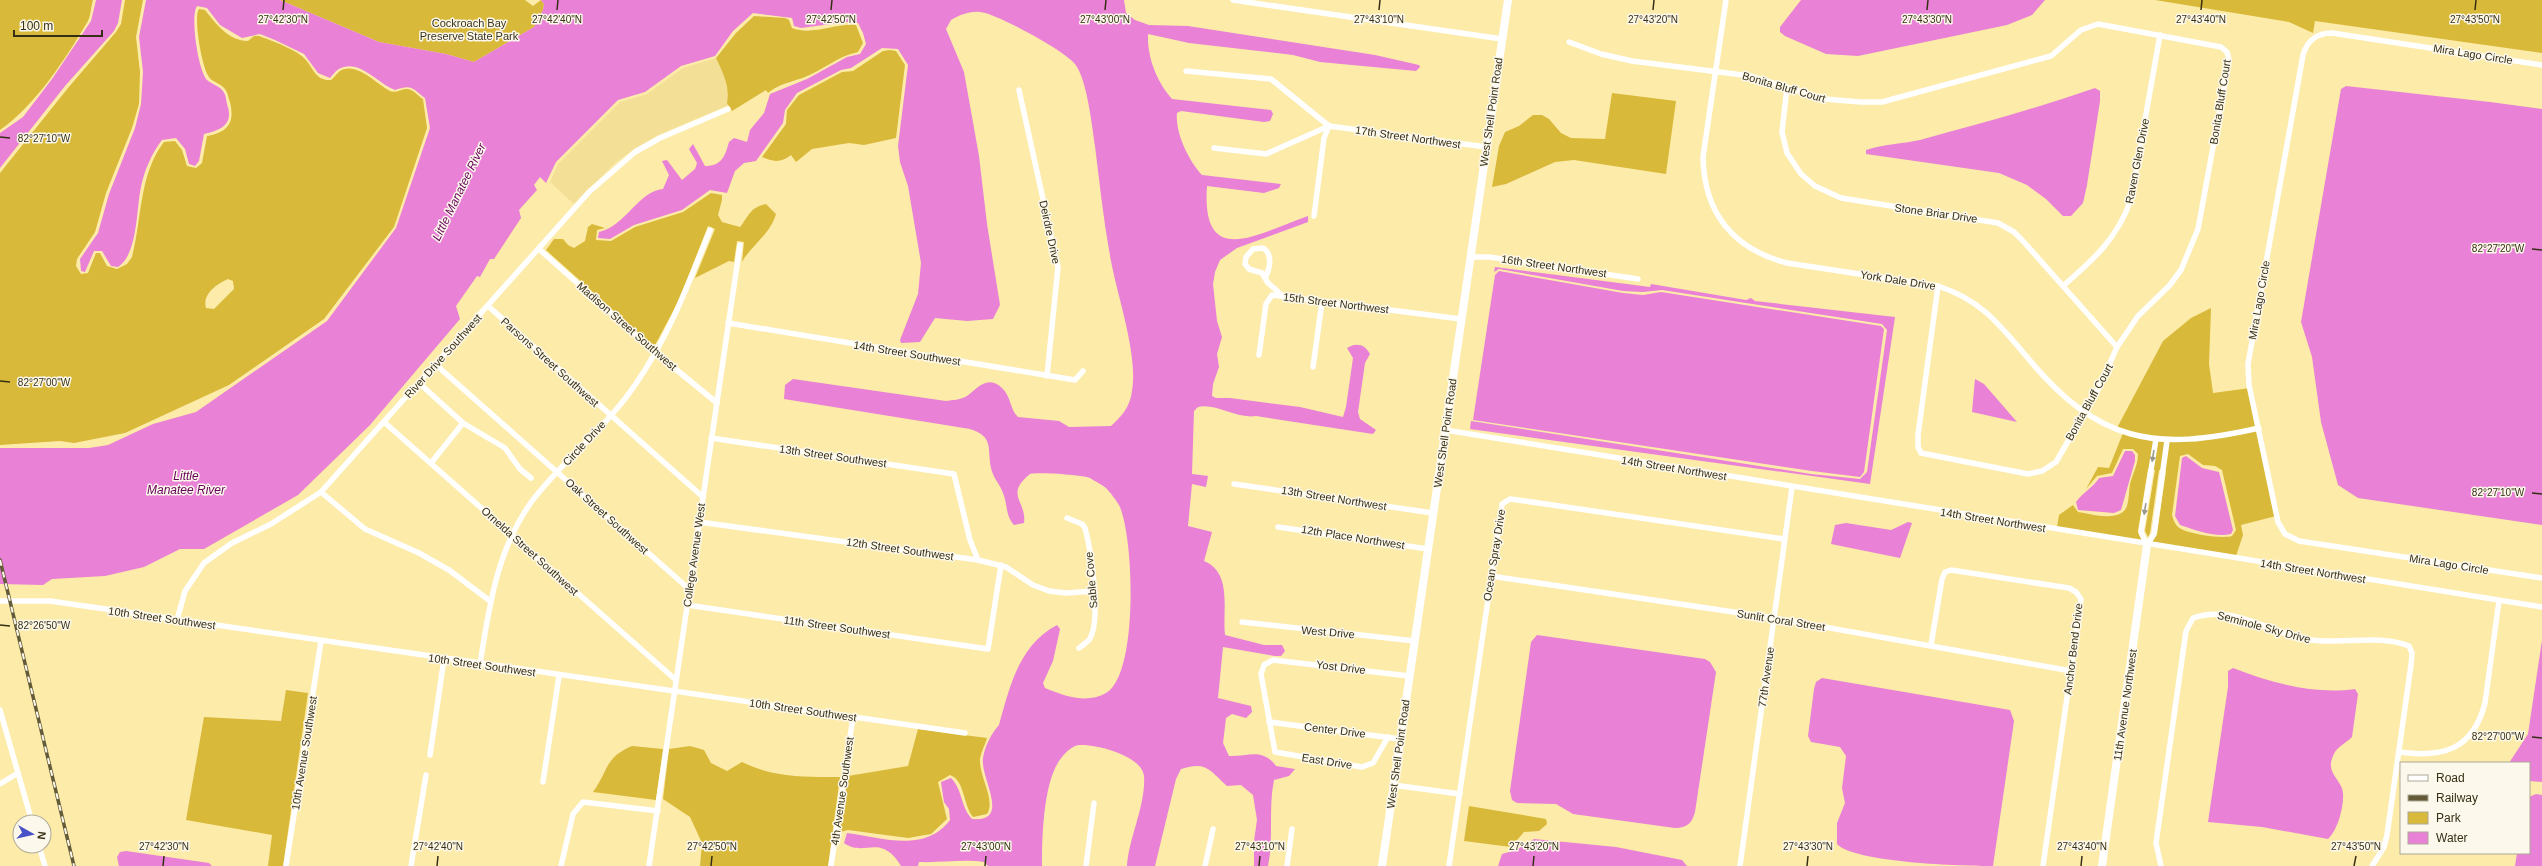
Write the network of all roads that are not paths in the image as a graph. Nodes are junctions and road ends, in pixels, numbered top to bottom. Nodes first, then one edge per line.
1 (1233, 0) edge
2 (1508, 0) edge
3 (1726, 0) edge
4 (2160, 35) junction
5 (1502, 39) junction
6 (1569, 42) dead end
7 (2542, 65) edge
8 (1716, 70) junction
9 (1186, 71) dead end
10 (1787, 88) junction
11 (1019, 90) dead end
12 (728, 108) dead end
13 (1329, 126) junction
14 (1486, 147) junction
15 (1214, 148) dead end
16 (1314, 216) dead end
17 (710, 230) dead end
18 (740, 245) dead end
19 (539, 249) junction
20 (1470, 257) junction
21 (1266, 276) junction
22 (1638, 279) dead end
23 (1938, 286) junction
24 (2063, 286) junction
25 (1283, 296) junction
26 (1322, 302) junction
27 (488, 306) junction
28 (1461, 319) junction
29 (728, 323) junction
30 (2117, 346) junction
31 (656, 353) junction
32 (1259, 355) dead end
33 (435, 364) junction
34 (1313, 367) dead end
35 (1083, 371) dead end
36 (1047, 376) junction
37 (419, 383) junction
38 (717, 403) junction
39 (2084, 413) junction
40 (610, 415) junction
41 (384, 422) junction
42 (463, 423) junction
43 (2259, 428) junction
44 (1445, 430) junction
45 (712, 438) junction
46 (2156, 439) junction
47 (2167, 441) junction
48 (431, 463) junction
49 (557, 472) junction
50 (531, 478) dead end
51 (1234, 484) dead end
52 (1792, 487) junction
53 (321, 492) junction
54 (703, 497) junction
55 (1433, 513) junction
56 (1067, 518) dead end
57 (699, 522) junction
58 (1278, 527) dead end
59 (512, 535) junction
60 (1784, 539) junction
61 (2147, 545) junction
62 (1428, 549) junction
63 (978, 560) junction
64 (1001, 565) junction
65 (1491, 576) junction
66 (2542, 578) edge
67 (689, 589) junction
68 (1094, 592) junction
69 (0, 601) edge
70 (490, 601) junction
71 (2499, 601) junction
72 (687, 605) junction
73 (2542, 607) edge
74 (1774, 618) junction
75 (177, 620) junction
76 (1242, 622) dead end
77 (1414, 640) junction
78 (321, 641) junction
79 (1931, 644) junction
80 (1079, 648) dead end
81 (444, 659) junction
82 (480, 664) junction
83 (2071, 671) junction
84 (559, 676) junction
85 (1409, 676) junction
86 (676, 680) junction
87 (674, 692) junction
88 (0, 710) edge
89 (853, 717) junction
90 (1269, 722) junction
91 (965, 733) dead end
92 (1388, 737) junction
93 (1400, 739) junction
94 (2399, 752) junction
95 (430, 755) dead end
96 (18, 773) junction
97 (426, 775) dead end
98 (543, 782) dead end
99 (0, 784) edge
100 (1394, 785) junction
101 (1460, 794) junction
102 (1094, 803) dead end
103 (658, 811) junction
104 (30, 814) edge
105 (1213, 829) dead end
106 (1292, 829) dead end
107 (41, 854) edge
108 (45, 866) edge
109 (286, 866) edge
110 (411, 866) edge
111 (561, 866) edge
112 (649, 866) edge
113 (831, 866) edge
114 (1086, 866) edge
115 (1206, 866) edge
116 (1287, 866) edge
117 (1382, 866) edge
118 (1449, 866) edge
119 (1740, 866) edge
120 (2043, 866) edge
121 (2102, 866) edge
122 (2161, 866) edge
123 (2372, 866) edge

1 - 5 street
2 - 5 street, West Shell Point Road
3 - 8 street, York Dale Drive
4 - 10 street, Bonita Bluff Court
4 - 24 street, Raven Glen Drive
4 - 30 street, Bonita Bluff Court
5 - 14 street, West Shell Point Road
6 - 8 street, Bonita Bluff Court
7 - 43 street, Mira Lago Circle
8 - 10 street, Bonita Bluff Court
8 - 23 street, York Dale Drive
9 - 13 street
10 - 24 street, Stone Briar Drive
11 - 36 street, Deirdre Drive
12 - 19 street, River Drive Southwest
13 - 14 street, 17th Street Northwest
13 - 15 street
13 - 16 street
14 - 20 street, West Shell Point Road
17 - 31 street, Circle Drive
18 - 29 street, College Avenue West
19 - 27 street, River Drive Southwest
19 - 31 street, Madison Street Southwest
20 - 22 street, 16th Street Northwest
20 - 28 street, West Shell Point Road
21 - 21 street
21 - 25 street
23 - 39 street, York Dale Drive
23 - 39 street, Bonita Bluff Court
24 - 30 street, Stone Briar Drive
25 - 26 street, 15th Street Northwest
25 - 32 street, 15th Street Northwest
26 - 28 street, 15th Street Northwest
26 - 34 street
27 - 33 street, River Drive Southwest
27 - 40 street, Parsons Street Southwest
28 - 44 street, West Shell Point Road
29 - 36 street, 14th Street Southwest
29 - 38 street, College Avenue West
30 - 39 street, Bonita Bluff Court
31 - 38 street, Madison Street Southwest
31 - 40 street, Circle Drive
33 - 37 street, River Drive Southwest
33 - 49 street, Oak Street Southwest
35 - 36 street, 14th Street Southwest
37 - 41 street, River Drive Southwest
37 - 42 street
38 - 45 street, College Avenue West
39 - 46 street, York Dale Drive
40 - 49 street, Circle Drive
40 - 54 street, Parsons Street Southwest
41 - 48 street, Ornelda Street Southwest
41 - 53 street, River Drive Southwest
42 - 48 street
42 - 50 street
43 - 47 street, York Dale Drive
43 - 66 street, Mira Lago Circle
44 - 52 street, 14th Street Northwest
44 - 55 street, West Shell Point Road
45 - 54 street, College Avenue West
45 - 63 street, 13th Street Southwest
46 - 47 street, York Dale Drive
46 -> 61 street, 11th Avenue Northwest
47 - 61 street, 11th Avenue Northwest
48 - 59 street, Ornelda Street Southwest
49 - 59 street, Circle Drive
49 - 67 street, Oak Street Southwest
51 - 55 street, 13th Street Northwest
52 - 60 street, 77th Avenue
52 - 61 street, 14th Street Northwest
53 - 70 street
53 - 75 street, River Drive Southwest
54 - 57 street, College Avenue West
55 - 62 street, West Shell Point Road
56 - 68 street, Sable Cove
57 - 63 street, 12th Street Southwest
57 - 67 street, College Avenue West
58 - 62 street, 12th Place Northwest
59 - 70 street, Circle Drive
59 - 86 street, Ornelda Street Southwest
60 - 65 street, Ocean Spray Drive
60 - 74 street, 77th Avenue
61 - 71 street, 14th Street Northwest
61 - 121 street, 11th Avenue Northwest
62 - 77 street, West Shell Point Road
63 - 64 street, 12th Street Southwest
64 - 68 street, 12th Street Southwest
64 - 72 street, 11th Street Southwest
65 - 74 street, Sunlit Coral Street
65 - 101 street, Ocean Spray Drive
67 - 72 street, College Avenue West
68 - 80 street, Sable Cove
69 - 75 street, 10th Street Southwest
70 - 82 street, Circle Drive
71 - 73 street, 14th Street Northwest
71 - 94 street
72 - 86 street, College Avenue West
74 - 79 street, Sunlit Coral Street
74 - 119 street, 77th Avenue
75 - 78 street, 10th Street Southwest
76 - 77 street, West Drive
77 - 85 street, West Shell Point Road
78 - 81 street, 10th Street Southwest
78 - 109 street, 10th Avenue Southwest
79 - 83 street, Sunlit Coral Street
79 - 83 street, Anchor Bend Drive
81 - 82 street, 10th Street Southwest
81 - 95 street
82 - 84 street, 10th Street Southwest
83 - 120 street, Anchor Bend Drive
84 - 87 street, 10th Street Southwest
84 - 98 street
85 - 90 street, Yost Drive
85 - 93 street, West Shell Point Road
86 - 87 street, College Avenue West
87 - 89 street, 10th Street Southwest
87 - 103 street, College Avenue West
88 - 96 street
89 - 91 street, 10th Street Southwest
89 - 113 street, 4th Avenue Southwest
90 - 92 street, Center Drive
90 - 92 street, East Drive
92 - 93 street, Center Drive
93 - 100 street, West Shell Point Road
94 - 122 street, Seminole Sky Drive
94 - 123 street, Seminole Sky Drive
96 - 99 street
96 - 104 street
97 - 110 street
100 - 101 street
100 - 117 street, West Shell Point Road
101 - 118 street, Ocean Spray Drive
102 - 114 street
103 - 111 street
103 - 112 street, College Avenue West
105 - 115 street
106 - 116 street
107 - 108 street

